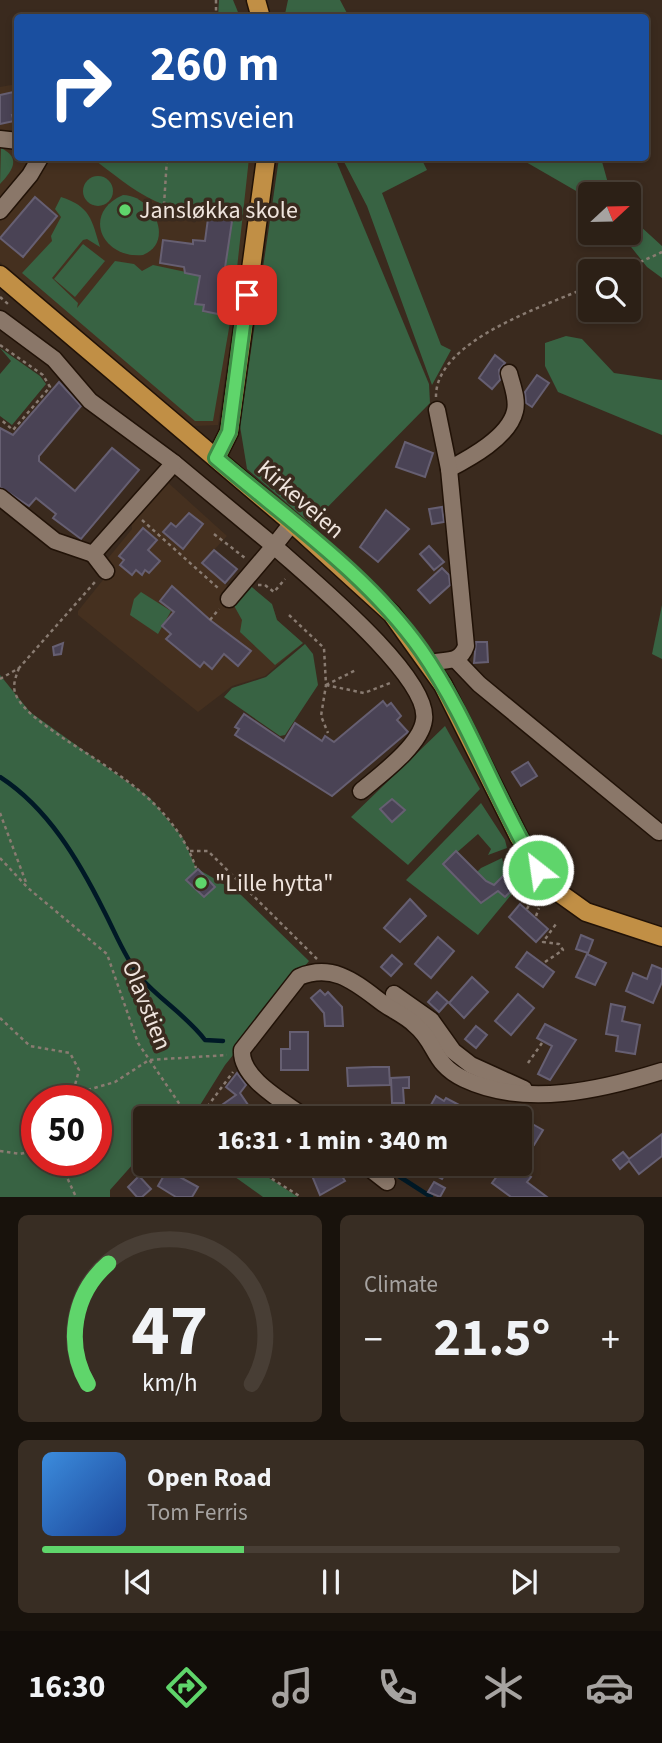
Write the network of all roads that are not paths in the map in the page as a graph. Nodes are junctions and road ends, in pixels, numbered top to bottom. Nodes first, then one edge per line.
1 (38, 161) edge
2 (266, 161) edge
3 (0, 211) edge
4 (0, 275) edge
5 (0, 319) edge
6 (509, 373) dead end
7 (437, 411) road end
8 (216, 458) junction
9 (174, 463) junction
10 (449, 469) junction
11 (0, 497) edge
12 (292, 523) junction
13 (274, 546) junction
14 (93, 554) junction
15 (106, 571) road end
16 (229, 599) road end
17 (456, 660) junction
18 (429, 663) junction
19 (361, 791) dead end
20 (659, 832) dead end
21 (662, 937) edge
22 (394, 995) dead end
23 (662, 1071) edge
24 (533, 1093) junction
25 (291, 1106) edge
26 (379, 1176) edge
27 (387, 1182) dead end

1 - 3 street
2 - 8 main road
4 - 8 main road, Kirkeveien
5 - 9 street
6 - 10 street
7 - 10 street
8 - 12 main road, Kirkeveien
9 - 13 street
9 - 14 street
10 - 17 street
11 - 14 street
12 - 13 street
12 - 18 main road, Kirkeveien
13 - 16 street
13 - 19 street
14 - 15 street
17 - 18 street
17 - 20 street
18 - 21 main road, Kirkeveien
22 - 24 street
23 - 24 street
24 - 25 street
26 - 27 street

